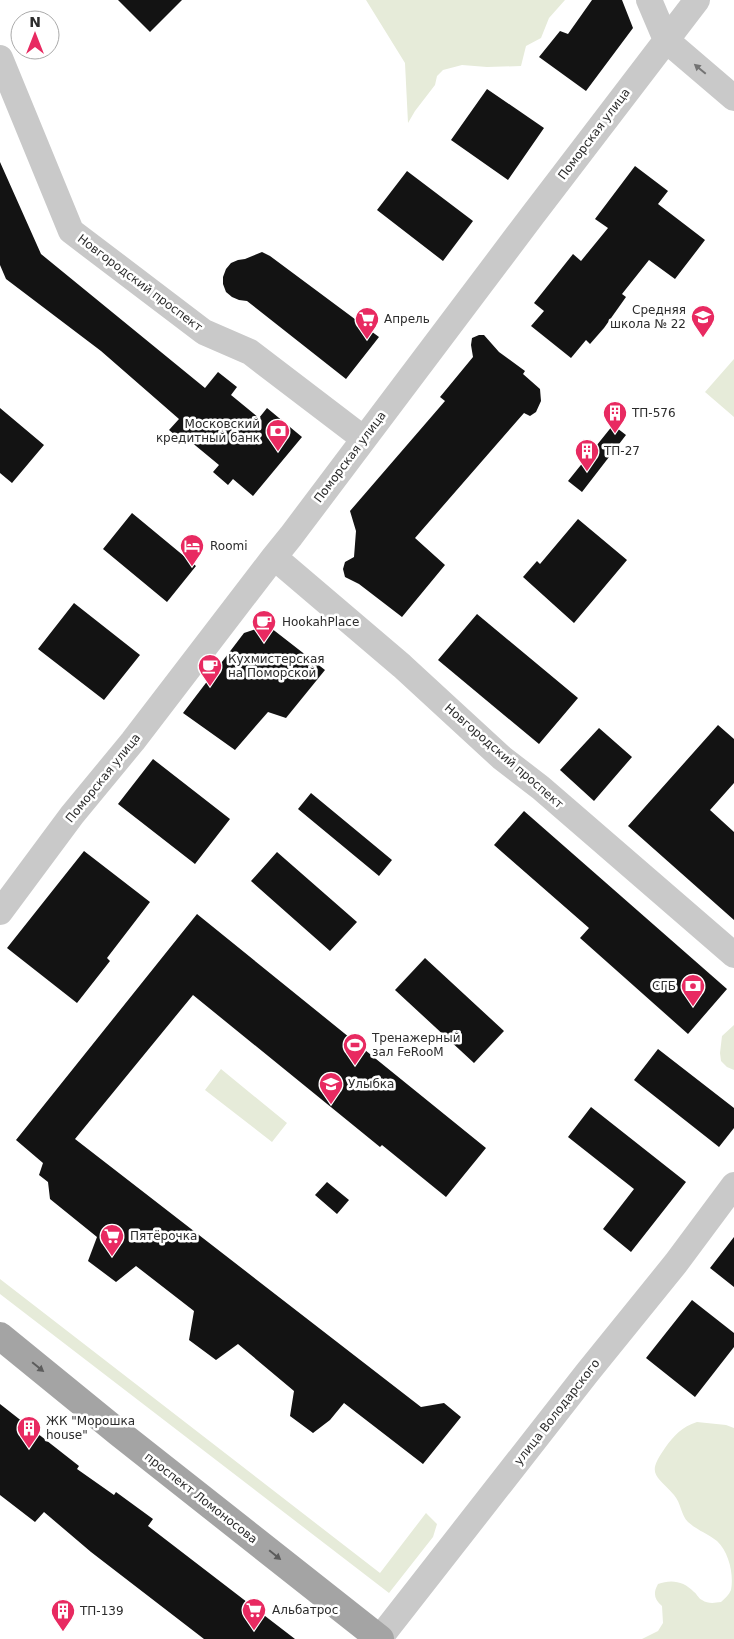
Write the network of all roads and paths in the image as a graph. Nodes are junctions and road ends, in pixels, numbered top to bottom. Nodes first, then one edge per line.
1 (649, 0) edge
2 (697, 0) edge
3 (666, 40) junction
4 (0, 58) edge
5 (734, 98) edge
6 (364, 439) junction
7 (274, 557) junction
8 (0, 912) edge
9 (734, 955) edge
10 (734, 1185) edge
11 (0, 1336) edge
12 (379, 1639) edge

1 - 3 street
2 - 3 street, Поморская улица
5 -> 3 street
3 - 6 street, Поморская улица
4 - 6 street, Новгородский проспект
6 - 7 street, Поморская улица
7 - 8 street, Поморская улица
7 - 9 street, Новгородский проспект
10 - 12 street, улица Володарского
11 -> 12 main road, проспект Ломоносова

